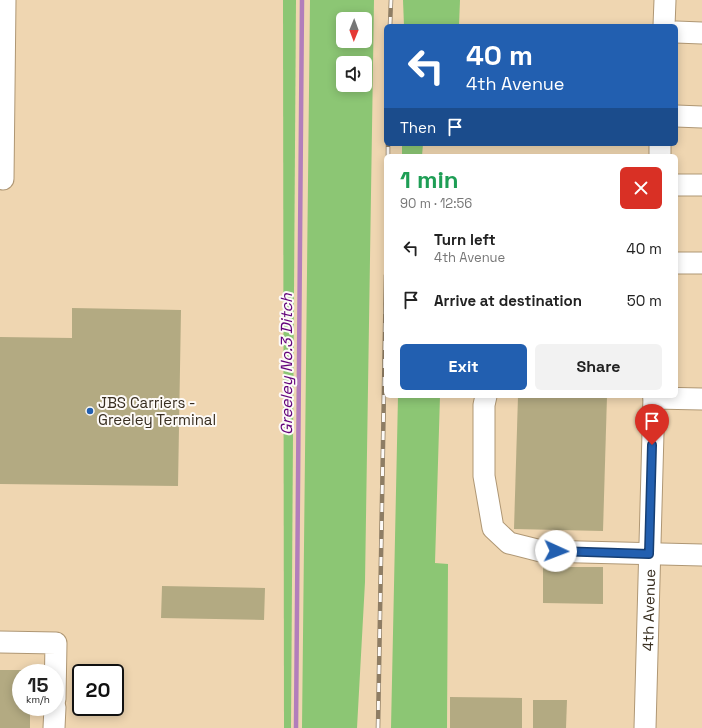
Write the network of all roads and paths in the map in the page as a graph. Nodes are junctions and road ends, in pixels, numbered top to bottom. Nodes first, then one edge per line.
1 (5, 0) edge
2 (665, 0) edge
3 (664, 24) edge
4 (678, 32) edge
5 (702, 33) edge
6 (678, 116) edge
7 (702, 116) edge
8 (3, 179) dead end
9 (678, 185) edge
10 (702, 185) edge
11 (678, 262) edge
12 (702, 263) edge
13 (486, 398) edge
14 (654, 398) edge
15 (678, 398) edge
16 (702, 399) edge
17 (649, 554) junction
18 (702, 555) edge
19 (0, 642) edge
20 (56, 664) edge
21 (55, 716) edge
22 (54, 728) edge
23 (645, 728) edge

1 - 8 street
2 - 3 street
4 - 5 street
6 - 7 street
9 - 10 street
11 - 12 street
13 - 17 street
14 - 17 street, 4th Avenue
15 - 16 street
17 - 18 street
17 - 23 street, 4th Avenue
19 - 20 street
21 - 22 street

